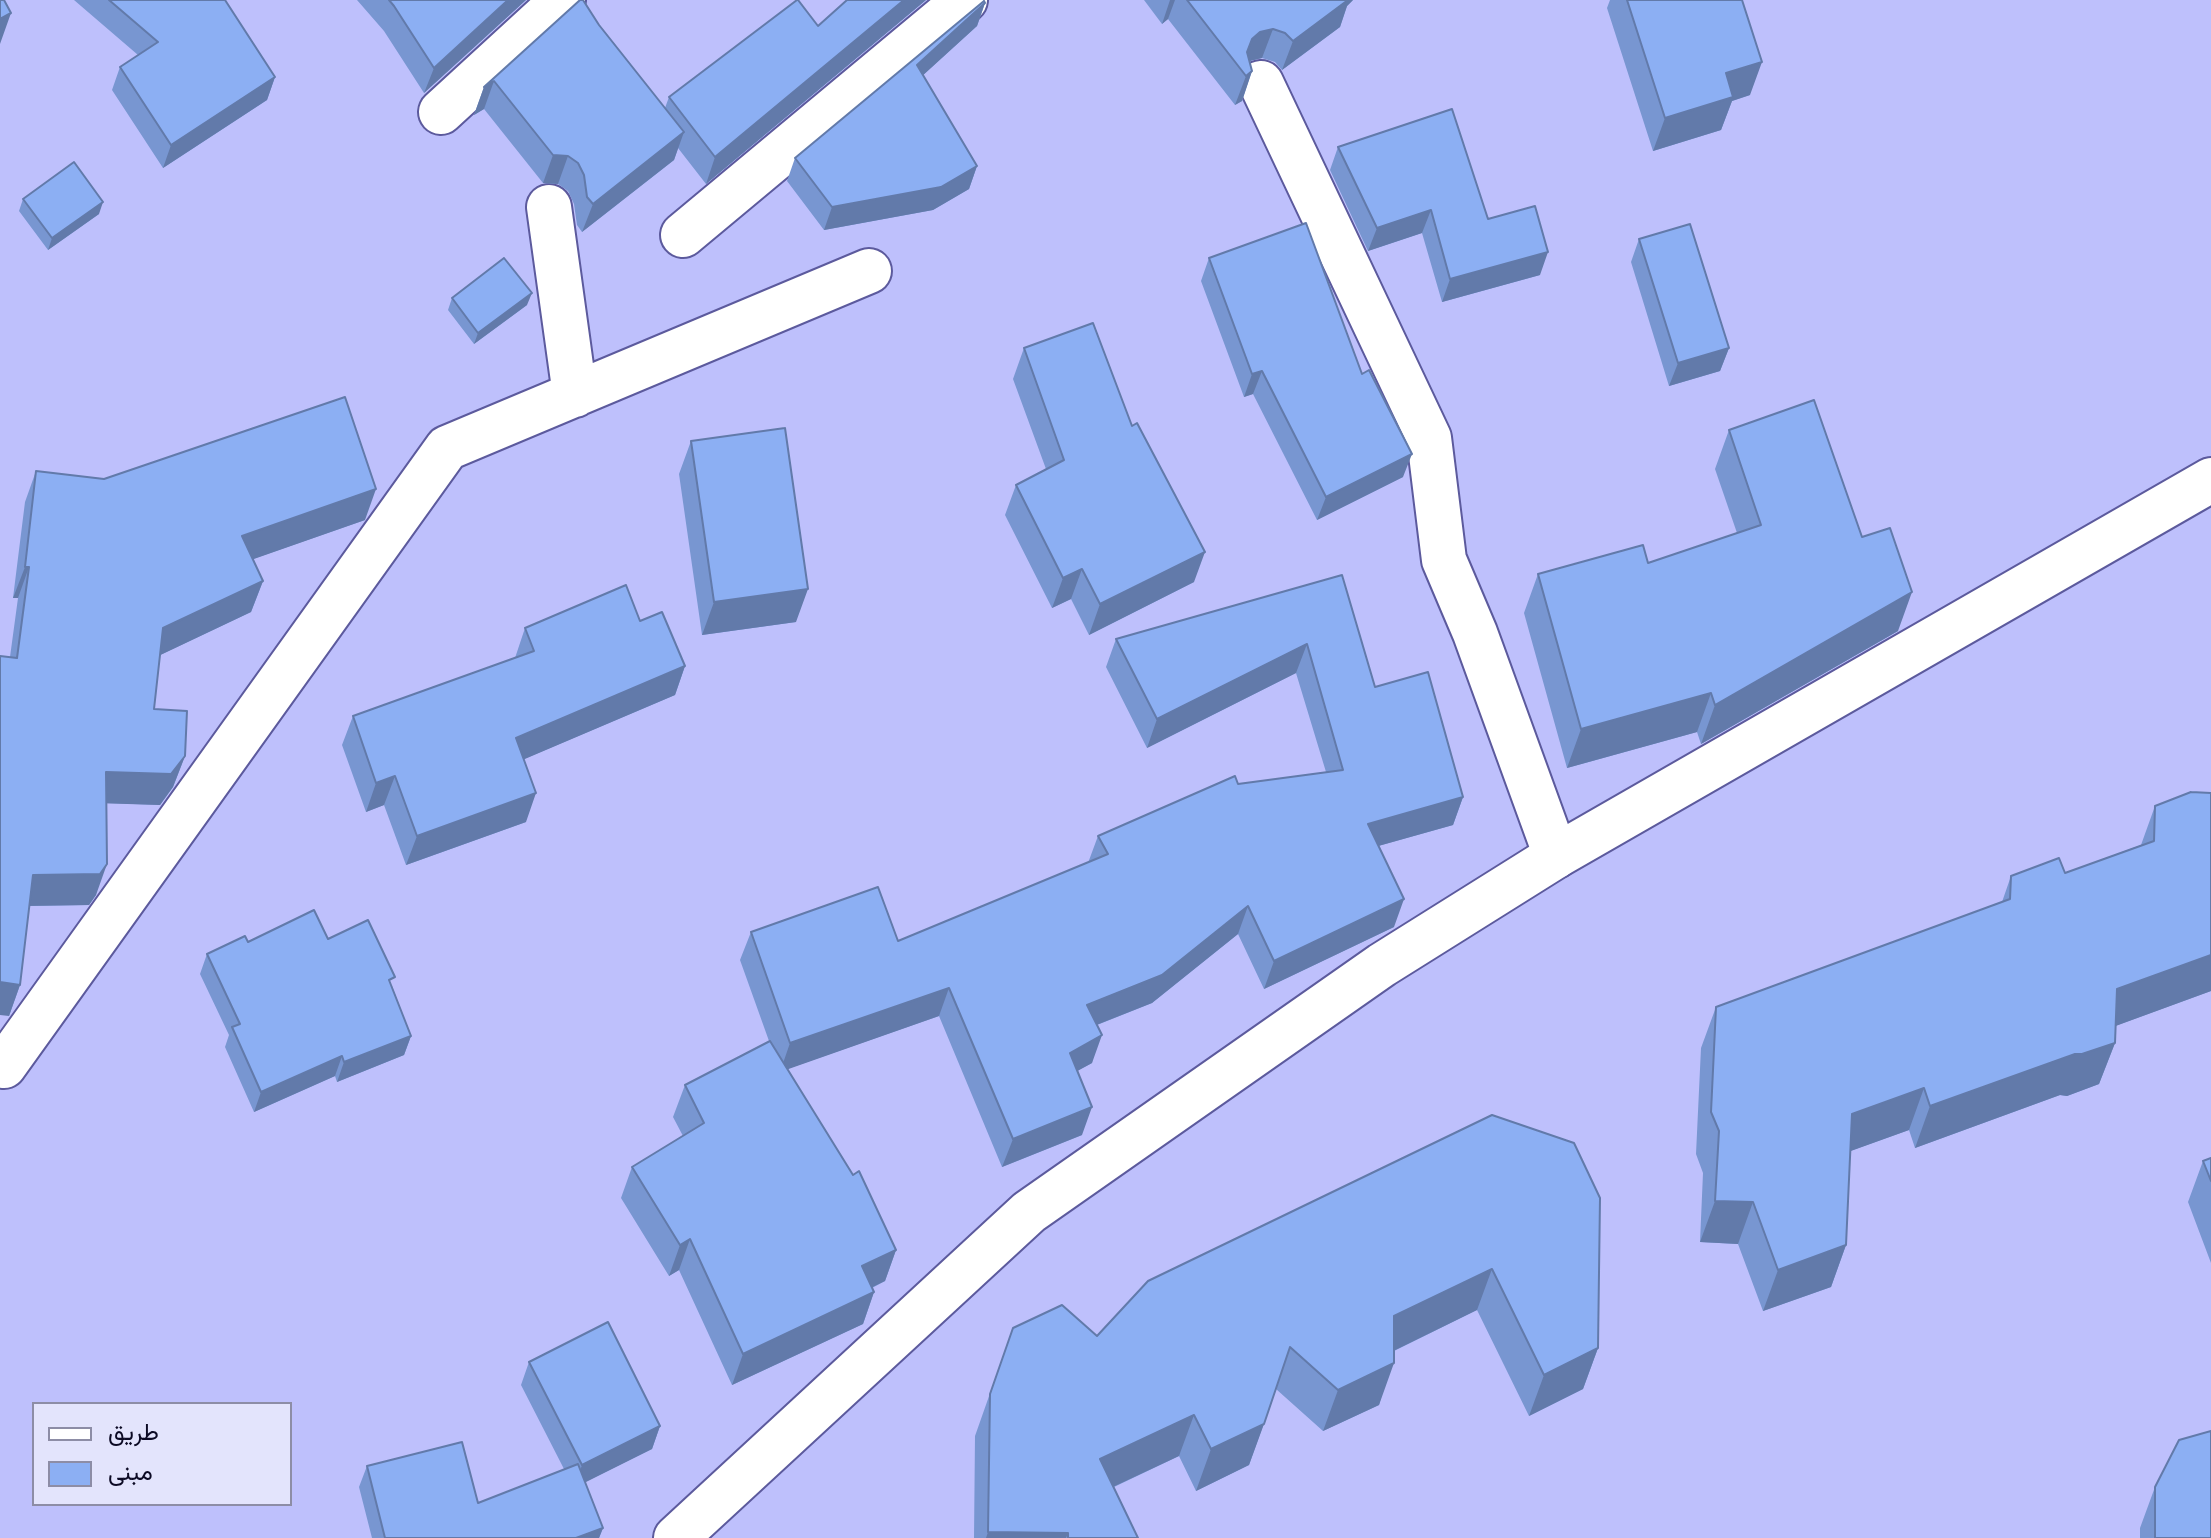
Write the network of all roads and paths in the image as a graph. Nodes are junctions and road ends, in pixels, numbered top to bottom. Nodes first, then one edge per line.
1 (563, 0) edge
2 (965, 0) edge
3 (1261, 83) dead end
4 (441, 112) dead end
5 (549, 207) dead end
6 (683, 235) dead end
7 (869, 271) dead end
8 (575, 395) junction
9 (2211, 480) edge
10 (1556, 856) junction
11 (1, 1067) edge
12 (676, 1538) edge

1 - 4 street
2 - 6 street
3 - 10 street
5 - 8 street
7 - 8 street
8 - 11 street
9 - 10 street
10 - 12 street

